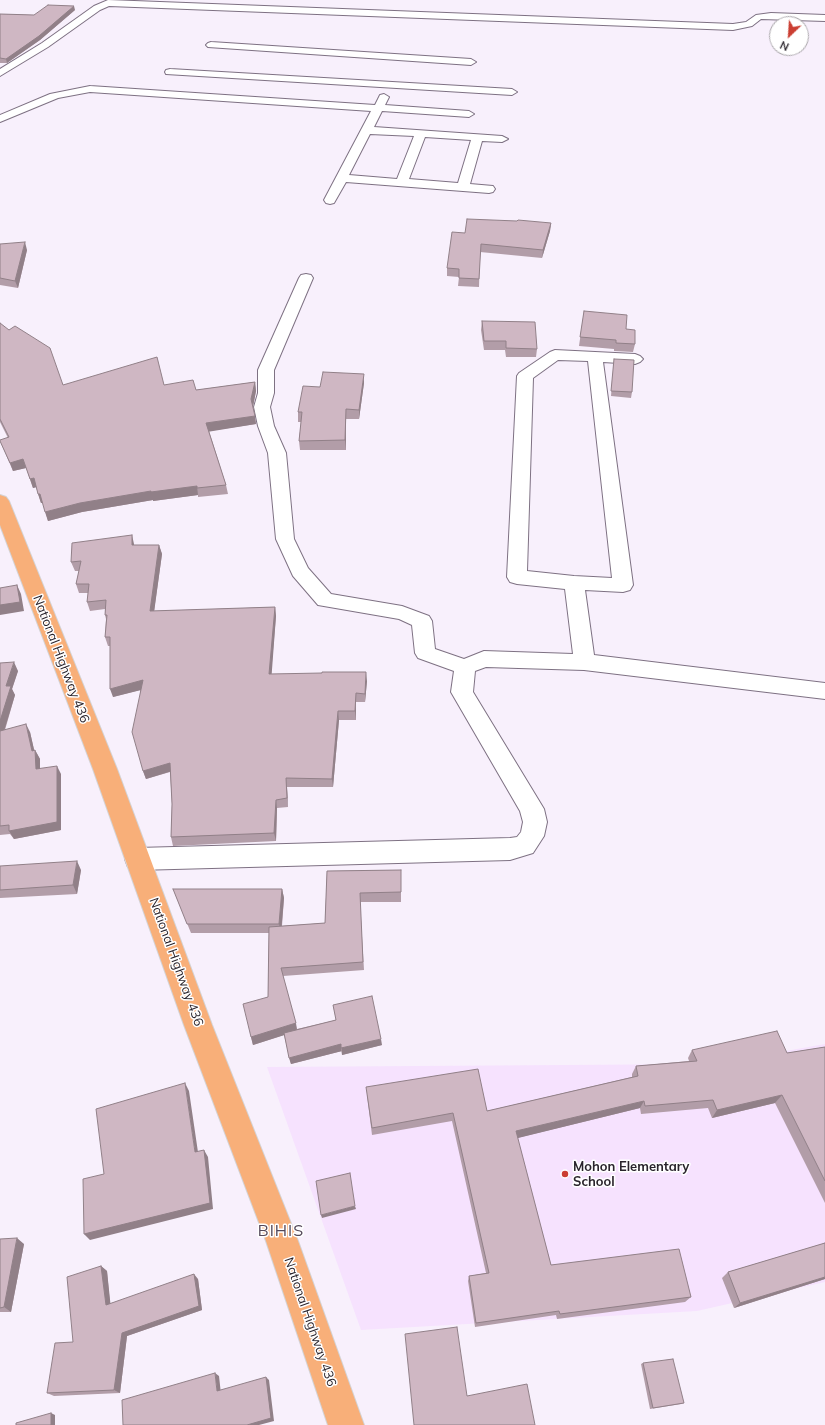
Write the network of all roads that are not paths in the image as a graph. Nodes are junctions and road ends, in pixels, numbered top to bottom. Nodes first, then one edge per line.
1 (825, 18) edge
2 (211, 46) dead end
3 (230, 47) junction
4 (302, 51) junction
5 (352, 55) junction
6 (471, 62) dead end
7 (398, 65) junction
8 (449, 68) junction
9 (170, 72) dead end
10 (0, 73) edge
11 (206, 74) junction
12 (279, 79) junction
13 (332, 82) junction
14 (389, 86) junction
15 (442, 88) junction
16 (512, 92) dead end
17 (262, 100) junction
18 (0, 104) edge
19 (378, 108) junction
20 (12, 114) junction
21 (469, 114) dead end
22 (0, 119) edge
23 (366, 130) junction
24 (421, 134) junction
25 (478, 137) junction
26 (502, 139) dead end
27 (342, 178) junction
28 (402, 182) junction
29 (463, 187) junction
30 (489, 189) dead end
31 (330, 200) dead end
32 (306, 278) dead end
33 (595, 357) junction
34 (635, 359) edge
35 (0, 501) edge
36 (574, 583) junction
37 (584, 662) junction
38 (466, 667) junction
39 (825, 691) edge
40 (137, 859) junction
41 (346, 1425) edge

1 - 10 street
2 - 3 street
3 - 4 street
3 - 11 street
4 - 5 street
4 - 12 street
5 - 7 street
5 - 13 street
6 - 8 street
7 - 8 street
7 - 14 street
8 - 15 street
9 - 11 street
11 - 12 street
12 - 13 street
12 - 17 street
13 - 14 street
14 - 15 street
14 - 19 street
15 - 16 street
17 - 19 street
17 - 20 street
18 - 20 street
19 - 21 street
19 - 23 street
20 - 22 street
23 - 24 street
23 - 27 street
24 - 25 street
24 - 28 street
25 - 26 street
25 - 29 street
27 - 28 street
27 - 31 street
28 - 29 street
29 - 30 street
32 - 38 street
33 - 34 street
33 - 36 street
33 - 36 street
35 - 40 main road, National Highway 436
36 - 37 street
37 - 38 street
37 - 39 street
38 - 40 street
40 - 41 main road, National Highway 436

